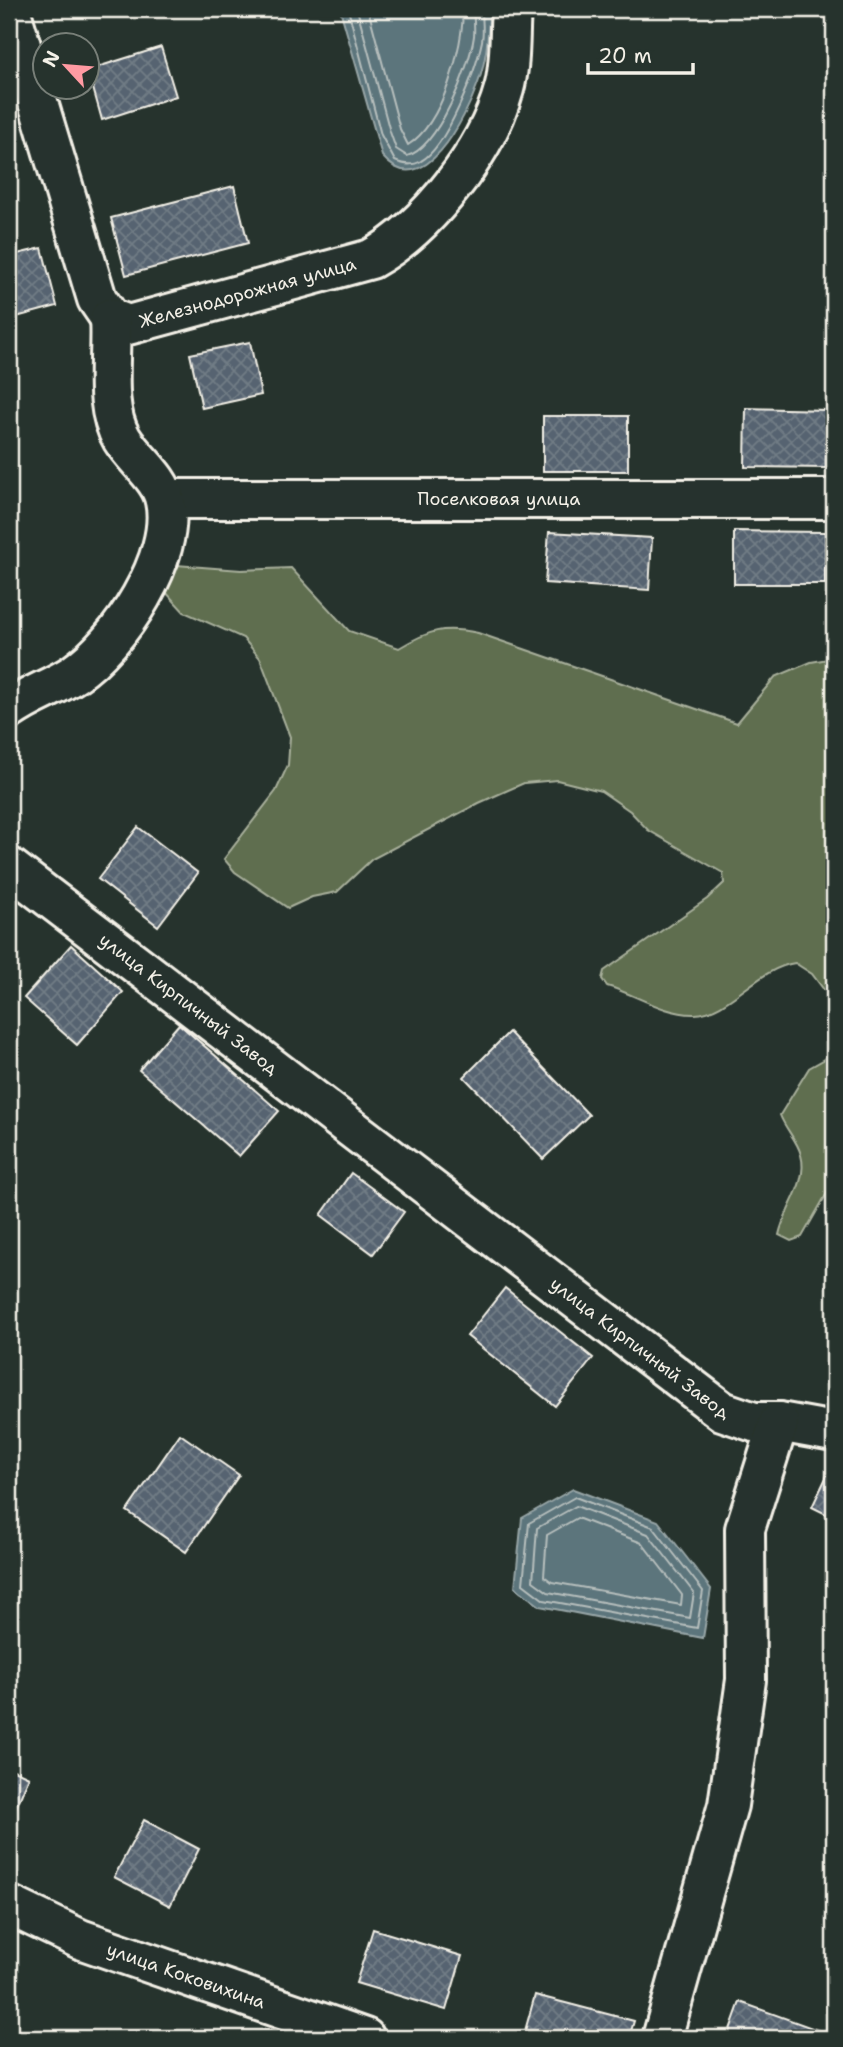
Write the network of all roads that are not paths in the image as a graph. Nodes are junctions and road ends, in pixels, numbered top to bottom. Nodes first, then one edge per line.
1 (10, 9) edge
2 (511, 9) edge
3 (110, 318) junction
4 (165, 499) junction
5 (834, 499) edge
6 (9, 710) edge
7 (9, 867) edge
8 (779, 1422) junction
9 (834, 1432) edge
10 (9, 1905) edge
11 (365, 2038) edge
12 (662, 2038) edge

1 - 3 street
2 - 3 street, Железнодорожная улица
3 - 4 street
4 - 5 street, Поселковая улица
4 - 6 street
7 - 8 street, улица Кирпичный Завод
8 - 9 street
8 - 12 street
10 - 11 street, улица Коковихина

